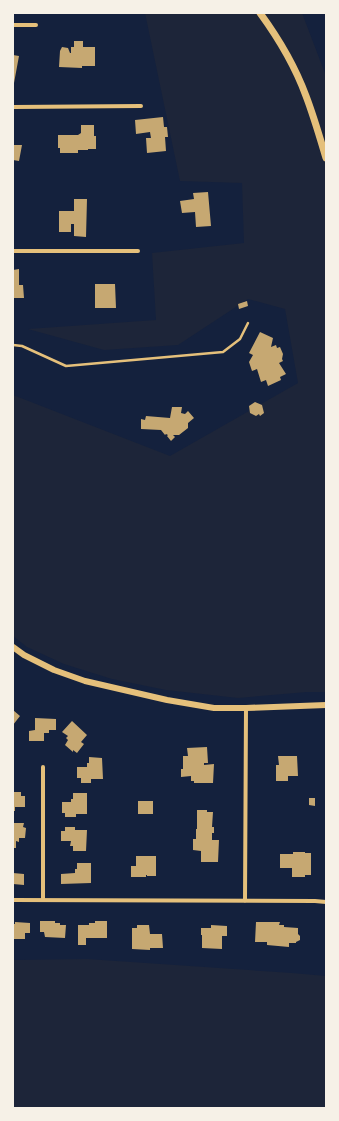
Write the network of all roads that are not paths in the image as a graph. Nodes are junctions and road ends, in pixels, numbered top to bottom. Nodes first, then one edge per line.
1 (260, 13) edge
2 (13, 25) edge
3 (36, 25) dead end
4 (13, 106) edge
5 (141, 106) dead end
6 (326, 158) edge
7 (13, 251) edge
8 (138, 251) dead end
9 (248, 323) dead end
10 (13, 345) edge
11 (13, 647) edge
12 (326, 705) edge
13 (246, 708) junction
14 (43, 767) dead end
15 (13, 900) edge
16 (43, 900) junction
17 (245, 901) junction
18 (326, 902) edge

1 - 6 main road
2 - 3 street
4 - 5 street
7 - 8 street
9 - 10 lane
11 - 13 street
12 - 13 street
13 - 17 street
14 - 16 street
15 - 16 street
16 - 17 street
17 - 18 street

